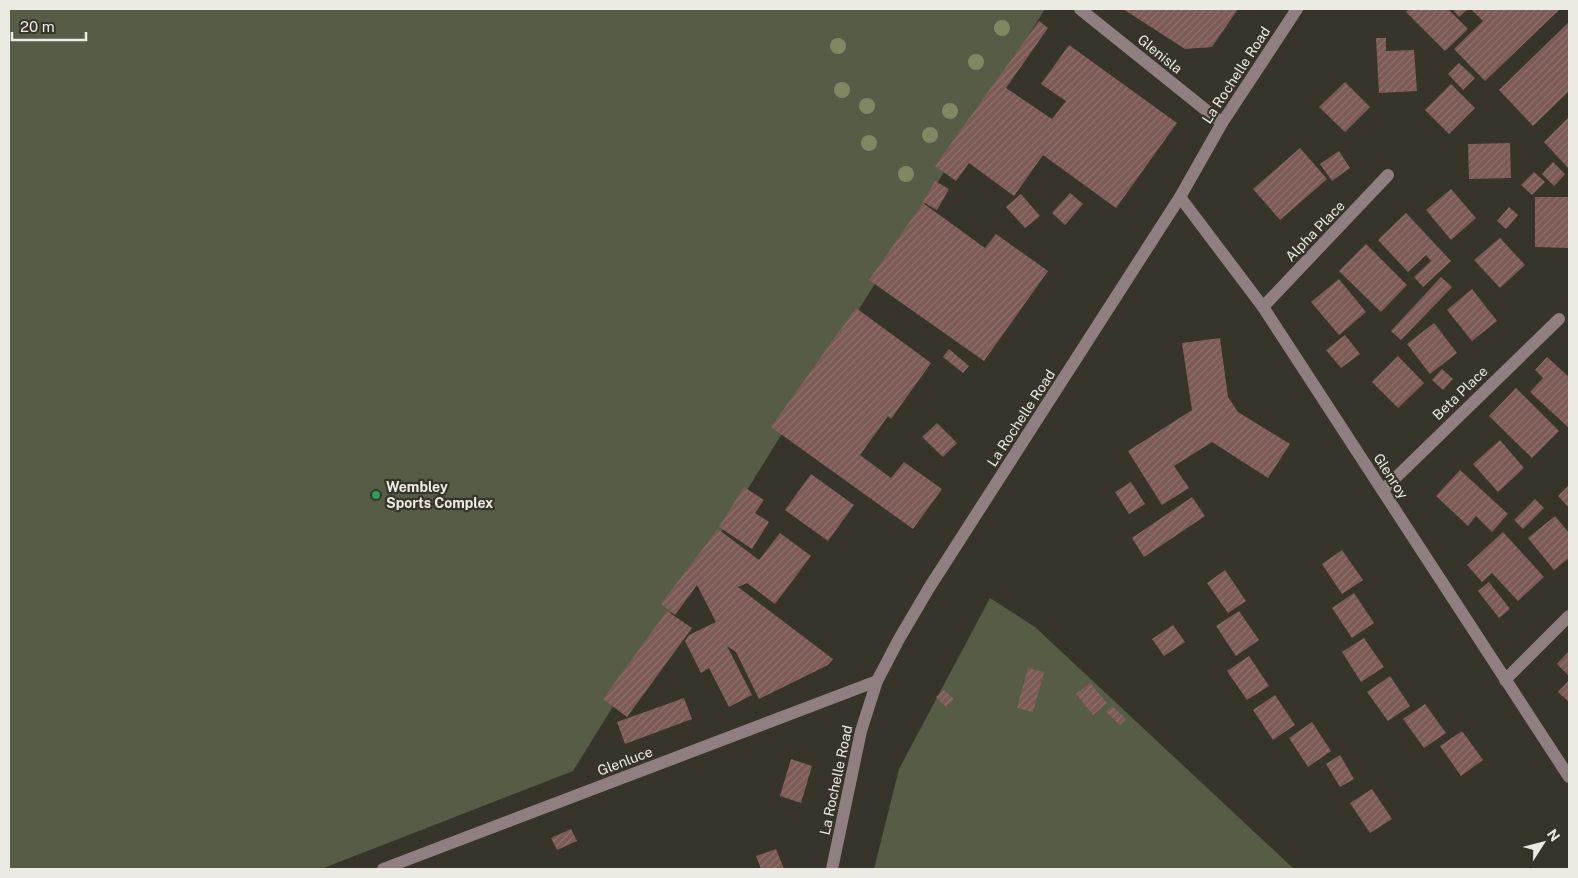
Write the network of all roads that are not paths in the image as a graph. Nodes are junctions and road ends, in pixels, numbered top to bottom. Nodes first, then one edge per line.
1 (1080, 9) edge
2 (1297, 9) edge
3 (1222, 123) junction
4 (1388, 176) dead end
5 (1180, 197) junction
6 (1263, 307) junction
7 (1558, 319) dead end
8 (1382, 490) junction
9 (1569, 616) edge
10 (1505, 680) junction
11 (877, 681) junction
12 (1569, 777) edge
13 (383, 869) edge
14 (832, 869) edge

1 - 3 street, Glenisla
2 - 3 street, La Rochelle Road
3 - 5 street, La Rochelle Road
4 - 6 street, Alpha Place
5 - 6 street, Glenroy
5 - 11 street, La Rochelle Road
6 - 8 street, Glenroy
7 - 8 street, Beta Place
8 - 10 street, Glenroy
9 - 10 street
10 - 12 street, Glenroy
11 - 13 street, Glenluce
11 - 14 street, La Rochelle Road

